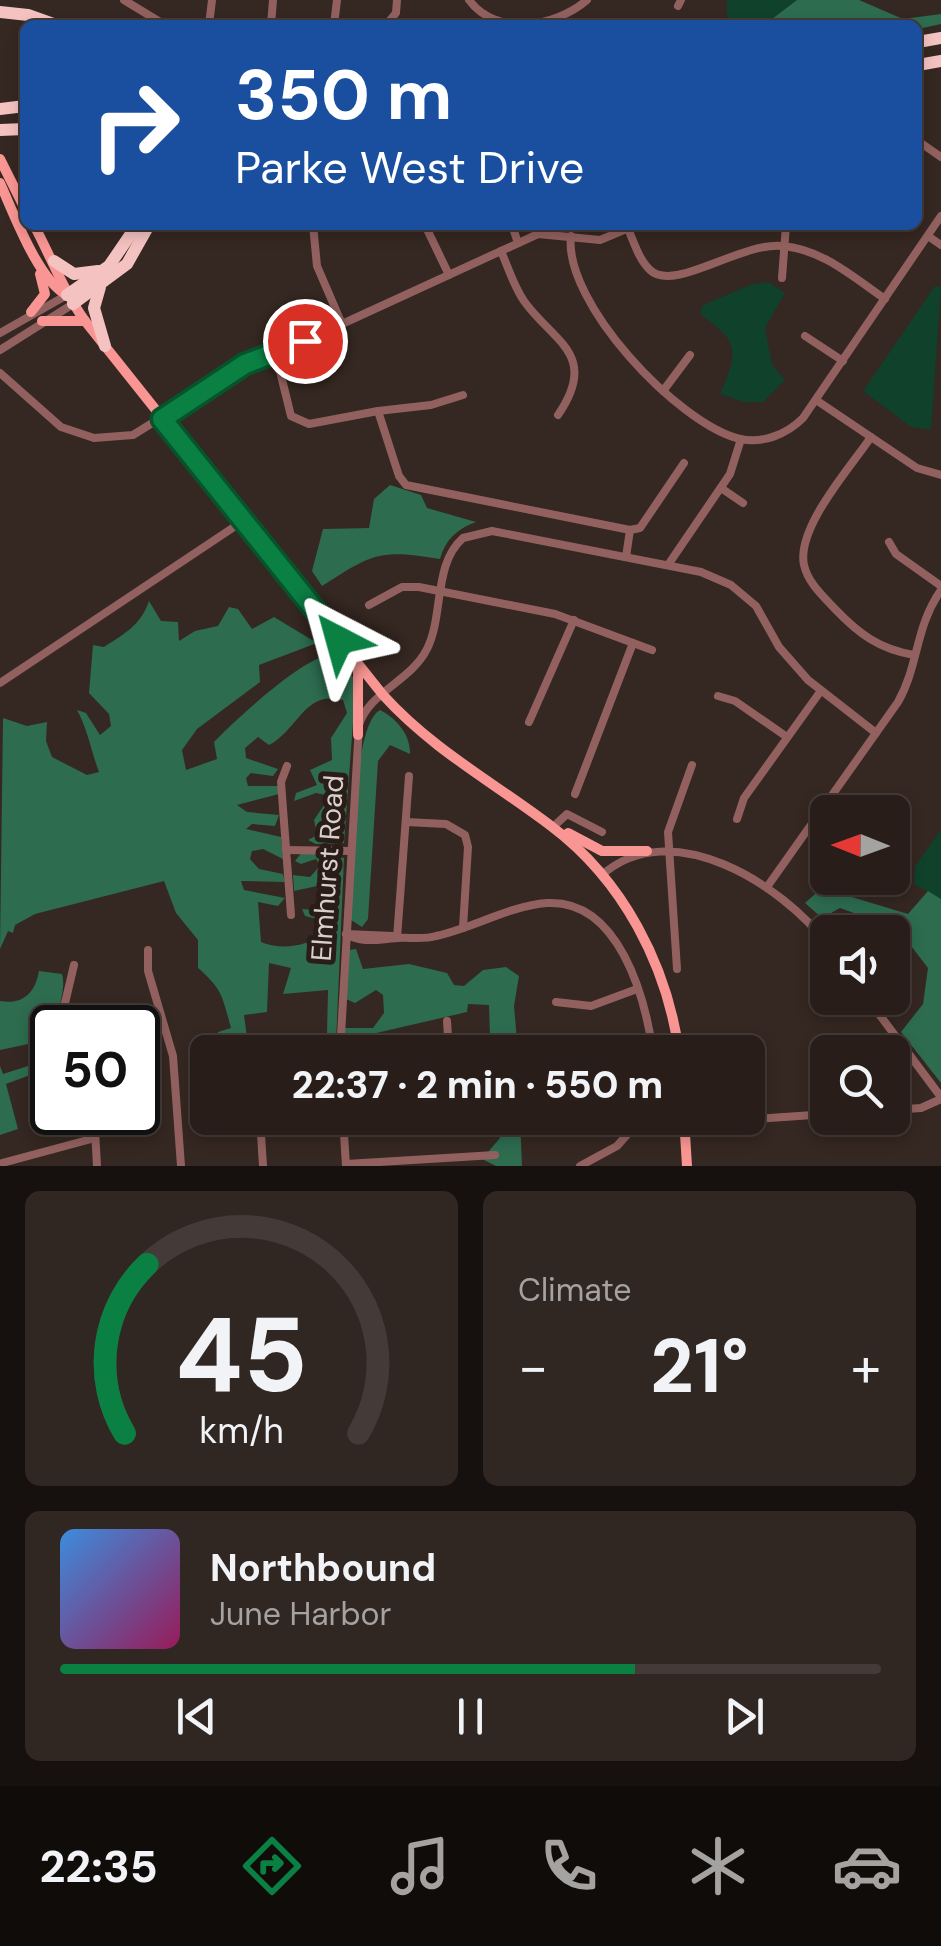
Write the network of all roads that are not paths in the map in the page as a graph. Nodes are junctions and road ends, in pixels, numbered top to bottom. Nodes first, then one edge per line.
1 (124, 0) edge
2 (469, 0) edge
3 (587, 0) edge
4 (136, 4) edge
5 (0, 16) edge
6 (42, 20) edge
7 (158, 20) edge
8 (499, 20) edge
9 (554, 20) edge
10 (0, 159) edge
11 (0, 184) edge
12 (20, 199) edge
13 (941, 216) edge
14 (16, 219) junction
15 (20, 226) edge
16 (22, 230) edge
17 (37, 230) edge
18 (134, 230) edge
19 (145, 230) edge
20 (313, 230) edge
21 (427, 230) edge
22 (514, 230) edge
23 (625, 230) edge
24 (633, 230) edge
25 (786, 230) edge
26 (571, 236) junction
27 (928, 236) junction
28 (518, 243) junction
29 (941, 245) edge
30 (785, 246) junction
31 (501, 251) junction
32 (54, 261) junction
33 (110, 266) junction
34 (449, 275) junction
35 (782, 278) dead end
36 (101, 285) junction
37 (70, 299) junction
38 (885, 299) junction
39 (31, 312) junction
40 (42, 321) junction
41 (85, 321) junction
42 (342, 324) junction
43 (0, 332) edge
44 (805, 336) dead end
45 (104, 346) junction
46 (0, 350) edge
47 (275, 351) junction
48 (690, 355) dead end
49 (842, 361) junction
50 (0, 373) edge
51 (663, 392) junction
52 (463, 395) dead end
53 (816, 400) junction
54 (378, 411) junction
55 (558, 415) dead end
56 (162, 419) junction
57 (871, 438) junction
58 (741, 439) junction
59 (684, 463) dead end
60 (941, 475) edge
61 (721, 488) junction
62 (742, 503) dead end
63 (243, 521) junction
64 (630, 530) junction
65 (889, 542) dead end
66 (626, 557) junction
67 (668, 565) junction
68 (941, 588) edge
69 (441, 591) junction
70 (369, 605) dead end
71 (574, 620) junction
72 (633, 643) junction
73 (652, 650) dead end
74 (914, 654) junction
75 (358, 664) junction
76 (0, 683) edge
77 (820, 692) junction
78 (383, 695) junction
79 (718, 696) dead end
80 (529, 722) dead end
81 (876, 733) junction
82 (358, 734) junction
83 (786, 737) junction
84 (288, 766) dead end
85 (692, 766) dead end
86 (408, 776) dead end
87 (575, 794) dead end
88 (737, 819) dead end
89 (406, 822) junction
90 (555, 828) junction
91 (602, 832) dead end
92 (286, 850) junction
93 (351, 850) junction
94 (670, 850) junction
95 (647, 851) junction
96 (602, 875) junction
97 (768, 887) junction
98 (291, 915) dead end
99 (810, 925) edge
100 (463, 928) junction
101 (346, 934) junction
102 (398, 938) junction
103 (148, 950) dead end
104 (74, 965) dead end
105 (678, 969) dead end
106 (638, 989) junction
107 (556, 1002) dead end
108 (66, 1005) edge
109 (880, 1015) edge
110 (448, 1021) dead end
111 (341, 1035) edge
112 (448, 1035) edge
113 (648, 1035) edge
114 (675, 1035) edge
115 (941, 1098) edge
116 (910, 1109) edge
117 (810, 1115) edge
118 (765, 1117) edge
119 (95, 1135) edge
120 (261, 1135) edge
121 (344, 1135) edge
122 (629, 1135) edge
123 (685, 1135) edge
124 (95, 1138) junction
125 (495, 1155) dead end
126 (2, 1163) edge
127 (346, 1165) edge
128 (97, 1166) edge
129 (180, 1166) edge
130 (263, 1166) edge
131 (580, 1166) edge
132 (687, 1166) edge

1 - 4 street
2 - 8 street
3 - 9 street
4 - 7 street
5 - 6 highway
10 - 12 main road
11 - 14 main road
13 - 27 street
14 - 15 main road
14 - 39 main road
16 - 37 main road
17 - 32 main road
18 - 33 highway
19 - 36 highway
20 - 42 street
21 - 34 street
22 - 28 street
23 - 26 street
24 - 30 street
25 - 30 street
26 - 28 street
26 - 51 street
27 - 29 street
27 - 38 street
28 - 31 street
30 - 35 street
30 - 38 street
31 - 34 street
31 - 55 street
32 - 33 highway
32 - 37 main road
33 - 37 highway
34 - 42 street
36 - 37 highway
36 - 45 highway
37 - 39 street
37 - 40 street
37 - 41 main road
38 - 49 street
39 - 43 street
40 - 41 main road
40 - 46 street
41 - 45 main road
42 - 47 street
44 - 49 street
45 - 56 main road
47 - 54 street
47 - 56 street
48 - 51 street
49 - 53 street
50 - 56 street
51 - 58 street
52 - 54 street
53 - 57 street
53 - 58 street
54 - 64 street
56 - 63 main road
57 - 60 street
57 - 74 street
58 - 61 street
59 - 64 street
61 - 62 street
61 - 67 street
63 - 75 main road
63 - 76 street
64 - 66 street
65 - 68 street
66 - 67 street
66 - 69 street, Elmhurst Road
67 - 77 street
68 - 74 street
69 - 70 street
69 - 71 street
69 - 78 street, Elmhurst Road
71 - 72 street
71 - 80 street
72 - 73 street
72 - 87 street
74 - 81 street
75 - 78 main road
75 - 82 main road
77 - 81 street
77 - 83 street
78 - 82 street, Elmhurst Road
78 - 90 main road
79 - 83 street
81 - 97 street
82 - 93 street, Elmhurst Road
83 - 88 street
84 - 92 street
85 - 94 street
86 - 89 street
89 - 100 street
89 - 102 street
90 - 91 street
90 - 95 main road
90 - 96 main road
92 - 93 street
92 - 98 street
93 - 101 street, Elmhurst Road
94 - 95 street
94 - 97 street
94 - 105 street
95 - 96 street
96 - 114 main road
97 - 99 street
100 - 102 street
100 - 106 street
101 - 102 street
101 - 111 street, Elmhurst Road
103 - 129 street
104 - 108 street
106 - 107 street
106 - 113 street
109 - 115 street
110 - 112 street
115 - 116 street
117 - 118 street
119 - 124 street
120 - 130 street
121 - 127 street
122 - 131 street
123 - 132 main road
124 - 126 street
124 - 128 street
125 - 127 street

